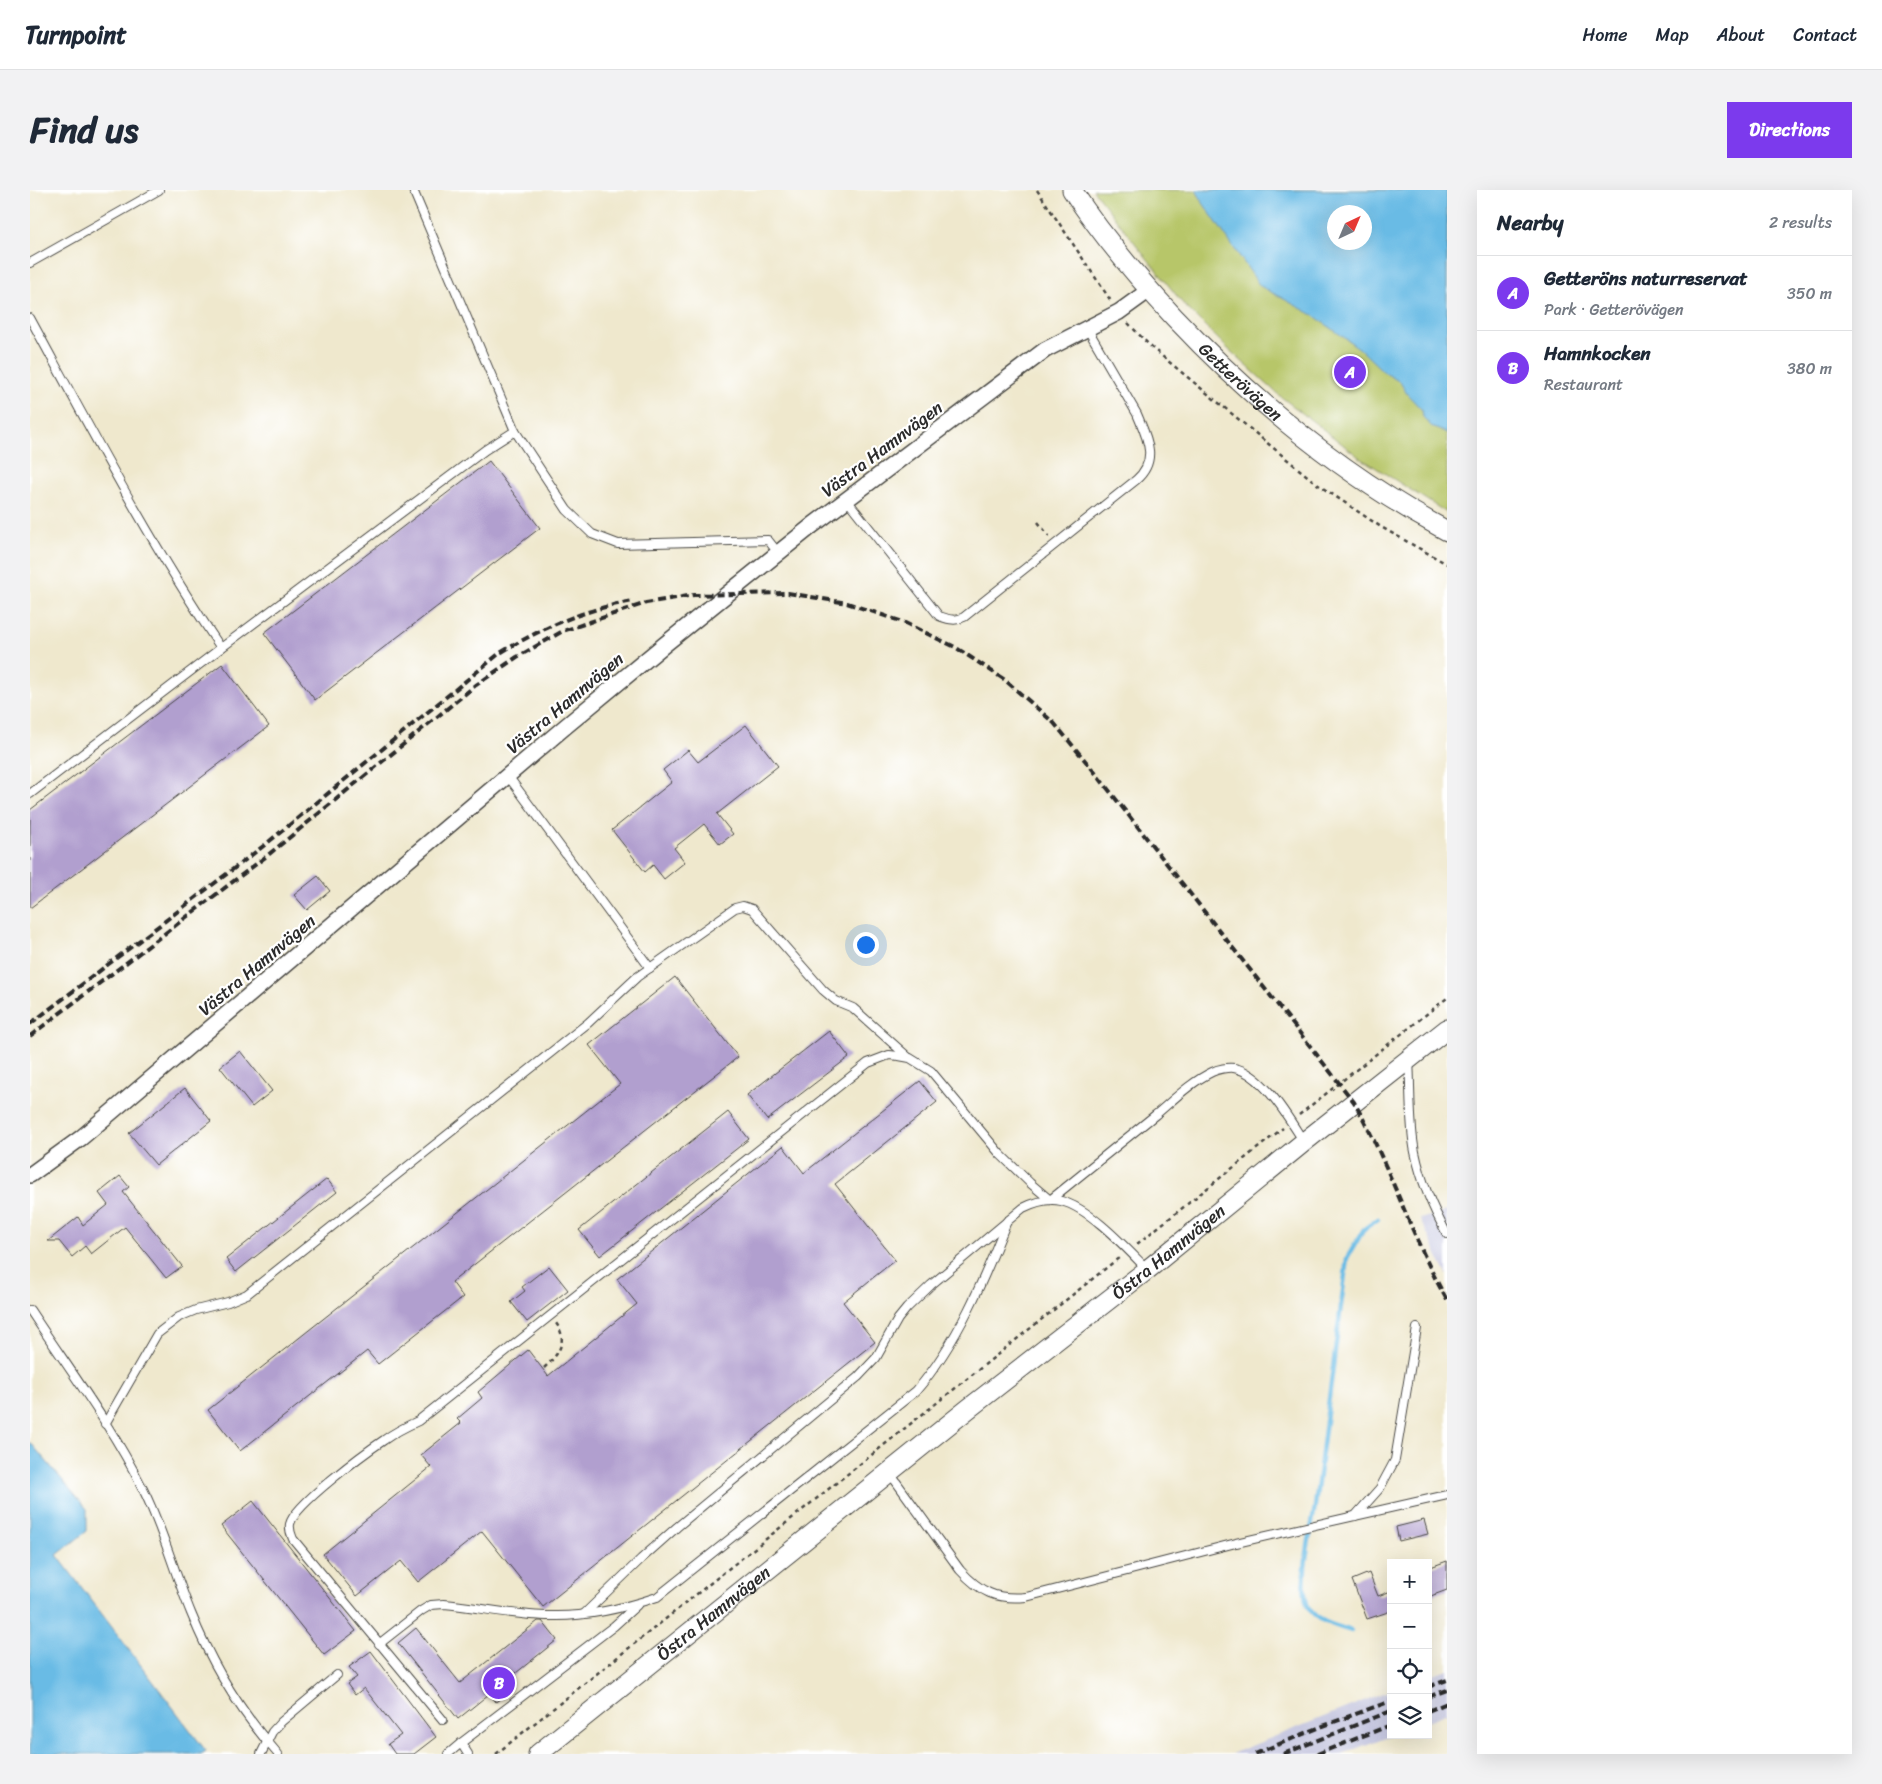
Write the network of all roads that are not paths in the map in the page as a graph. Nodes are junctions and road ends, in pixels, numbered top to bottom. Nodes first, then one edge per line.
1 (159, 190) edge
2 (413, 190) edge
3 (1072, 190) edge
4 (30, 263) edge
5 (1148, 291) junction
6 (30, 318) edge
7 (1087, 328) junction
8 (515, 431) junction
9 (847, 500) junction
10 (1447, 531) edge
11 (779, 554) junction
12 (222, 648) junction
13 (508, 776) junction
14 (30, 794) edge
15 (650, 968) junction
16 (1447, 1029) edge
17 (910, 1058) junction
18 (1409, 1058) junction
19 (1304, 1142) junction
20 (30, 1175) edge
21 (1050, 1200) junction
22 (1007, 1221) junction
23 (1447, 1234) edge
24 (1147, 1270) junction
25 (30, 1310) edge
26 (1417, 1328) dead end
27 (105, 1424) junction
28 (889, 1472) junction
29 (1447, 1495) edge
30 (1355, 1516) junction
31 (639, 1603) junction
32 (584, 1614) junction
33 (379, 1644) junction
34 (337, 1675) dead end
35 (443, 1720) dead end
36 (266, 1742) junction
37 (460, 1743) junction
38 (261, 1754) edge
39 (278, 1754) edge
40 (448, 1754) edge
41 (468, 1754) edge
42 (538, 1754) edge

1 - 4 lane
2 - 8 lane
3 - 5 street, Getterövägen
5 - 7 street, Västra Hamnvägen
5 - 10 street, Getterövägen
6 - 12 lane
7 - 9 street, Västra Hamnvägen
7 - 9 lane
8 - 11 lane
8 - 12 lane
9 - 11 street, Västra Hamnvägen
11 - 13 street, Västra Hamnvägen
12 - 14 lane
13 - 15 lane
13 - 20 street, Västra Hamnvägen
15 - 17 lane
15 - 27 lane
16 - 18 street, Östra Hamnvägen
17 - 21 lane
17 - 33 lane
18 - 19 street, Östra Hamnvägen
18 - 23 lane
19 - 21 lane
19 - 24 street, Östra Hamnvägen
21 - 22 lane
21 - 24 lane
22 - 31 lane
22 - 32 lane
24 - 28 street, Östra Hamnvägen
25 - 27 lane
26 - 30 lane
27 - 36 lane
28 - 30 lane
28 - 42 street, Östra Hamnvägen
29 - 30 lane
31 - 32 lane
31 - 37 lane
32 - 33 lane
33 - 35 lane
34 - 36 lane
36 - 38 lane
36 - 39 lane
37 - 40 lane
37 - 41 lane

